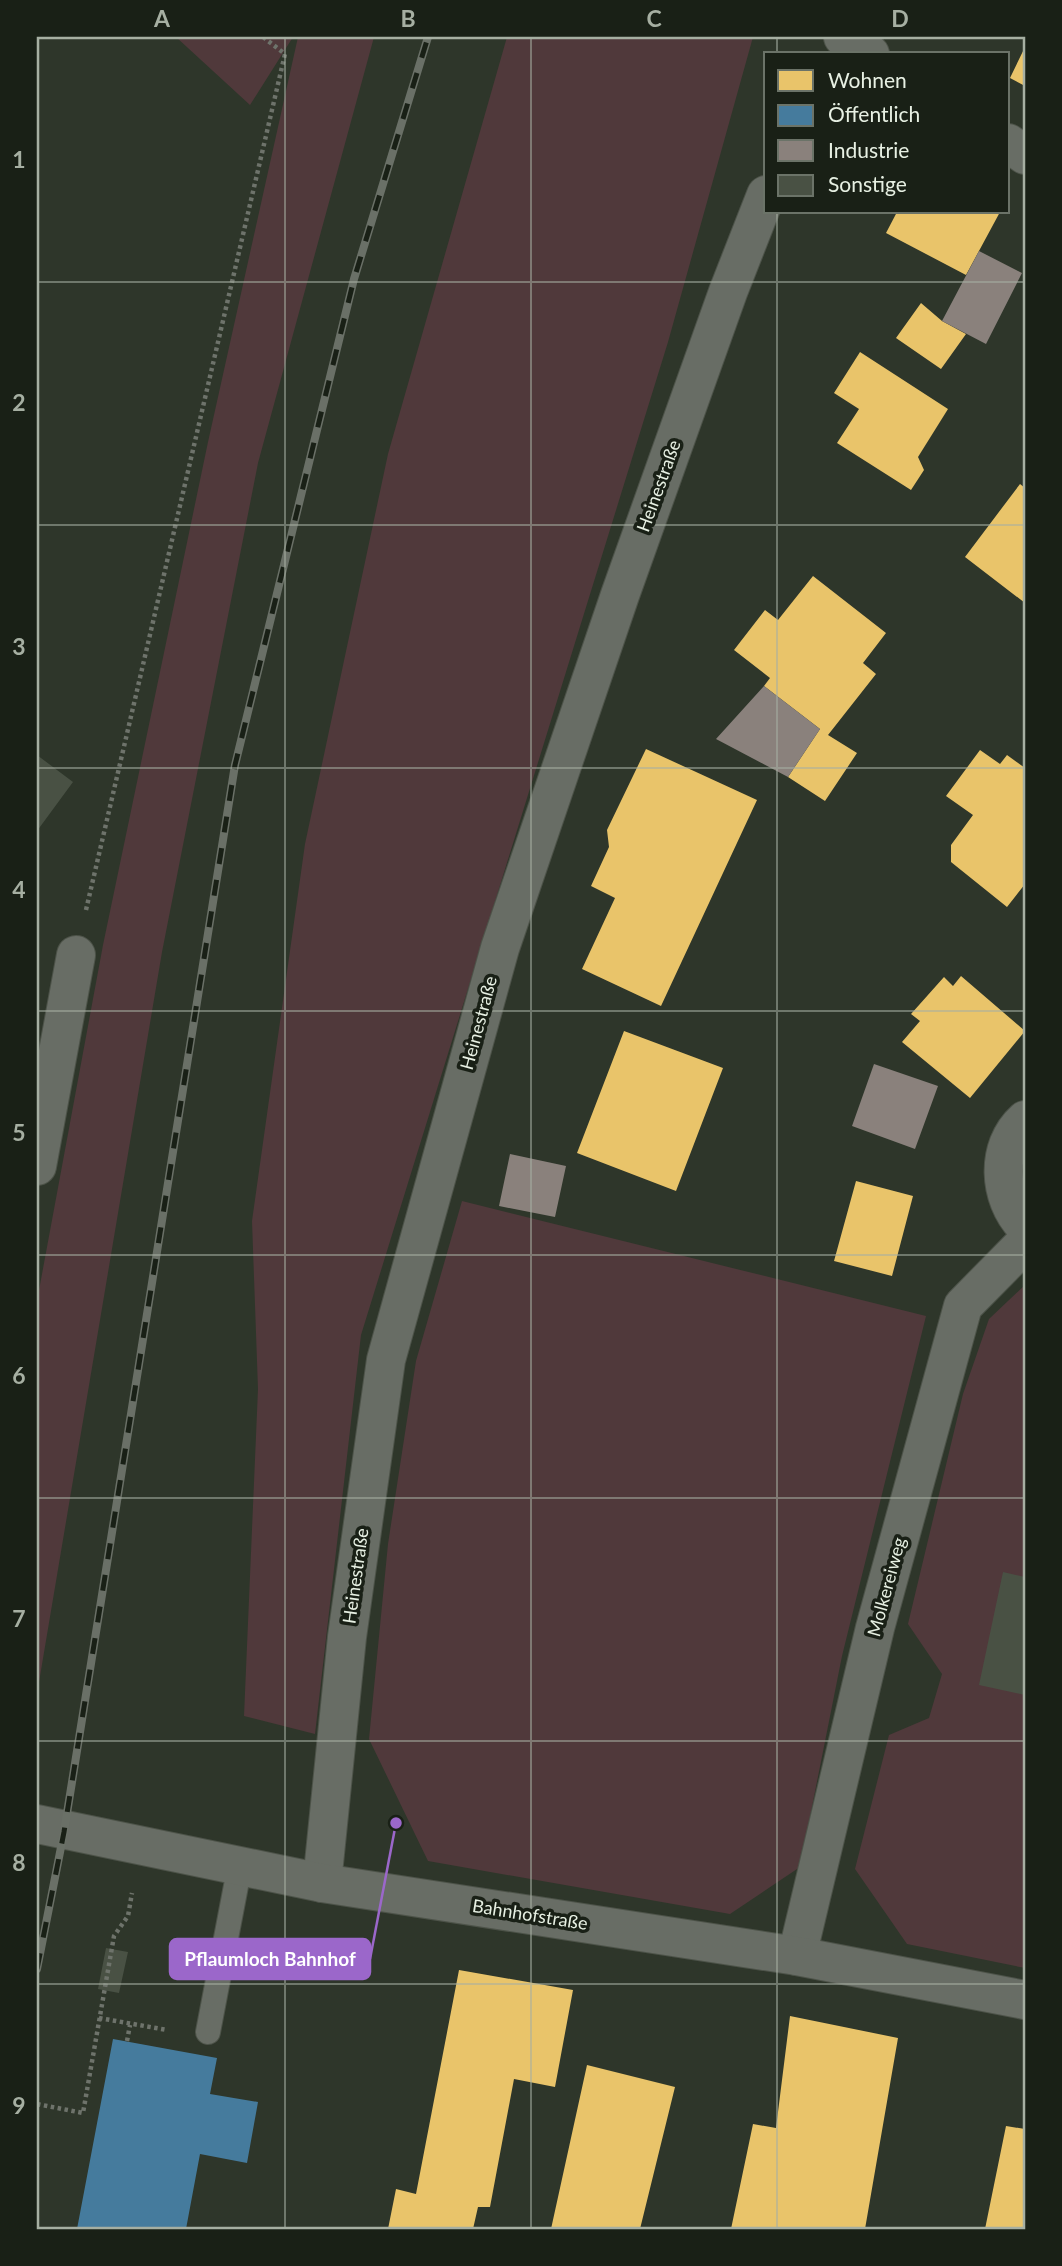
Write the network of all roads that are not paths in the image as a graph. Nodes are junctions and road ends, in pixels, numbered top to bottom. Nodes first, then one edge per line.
1 (844, 37) edge
2 (867, 52) edge
3 (1010, 144) edge
4 (1025, 155) edge
5 (764, 200) edge
6 (76, 955) road end
7 (1025, 1120) edge
8 (37, 1166) edge
9 (1025, 1226) edge
10 (1025, 1243) edge
11 (37, 1825) edge
12 (240, 1865) junction
13 (322, 1883) junction
14 (797, 1956) junction
15 (1025, 2000) edge
16 (208, 2032) dead end

1 - 2 street
3 - 4 street
5 - 13 street, Heinestraße
6 - 8 street
7 - 9 street
10 - 14 street, Molkereiweg
11 - 12 street, Bahnhofstraße
12 - 13 street, Bahnhofstraße
12 - 16 lane
13 - 14 street, Bahnhofstraße
14 - 15 street, Bahnhofstraße

